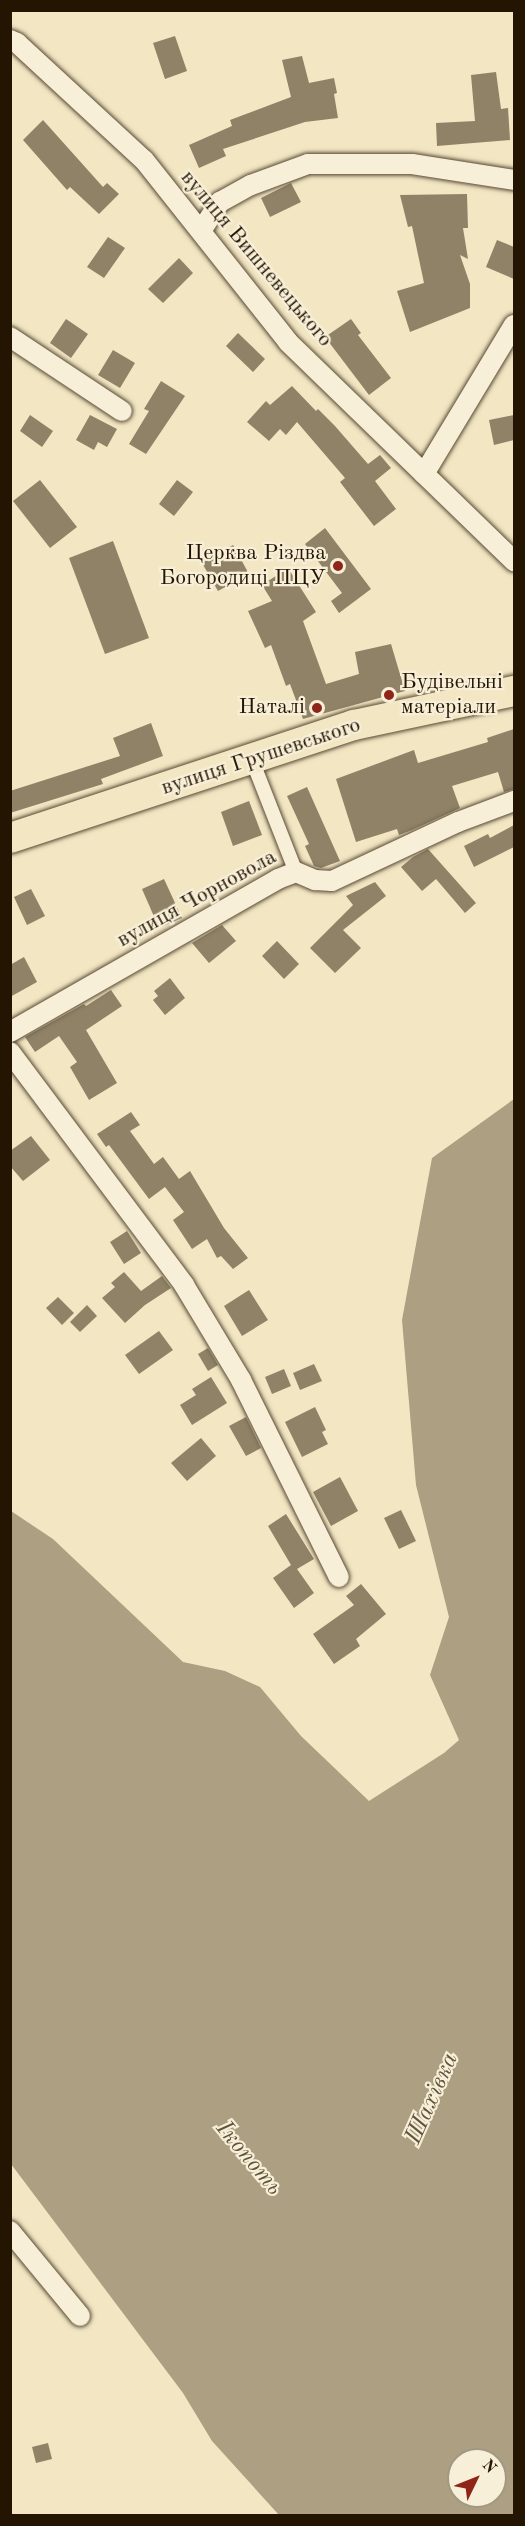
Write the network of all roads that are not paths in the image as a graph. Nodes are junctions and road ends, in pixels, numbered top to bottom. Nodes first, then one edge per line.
1 (10, 40) edge
2 (514, 180) edge
3 (201, 231) junction
4 (514, 326) edge
5 (10, 337) edge
6 (122, 411) dead end
7 (424, 474) junction
8 (514, 561) edge
9 (514, 691) edge
10 (252, 760) junction
11 (514, 801) edge
12 (10, 838) edge
13 (296, 872) junction
14 (10, 1032) edge
15 (10, 1052) edge
16 (339, 1577) dead end
17 (10, 2231) edge
18 (80, 2316) dead end

1 - 3 street, вулиця Вишневецького
2 - 3 street
3 - 7 street, вулиця Вишневецького
4 - 7 street
5 - 6 street
7 - 8 street, вулиця Вишневецького
9 - 10 main road, вулиця Грушевського
10 - 12 main road, вулиця Грушевського
10 - 13 street
11 - 13 street, вулиця Чорновола
13 - 14 street, вулиця Чорновола
15 - 16 street
17 - 18 street

